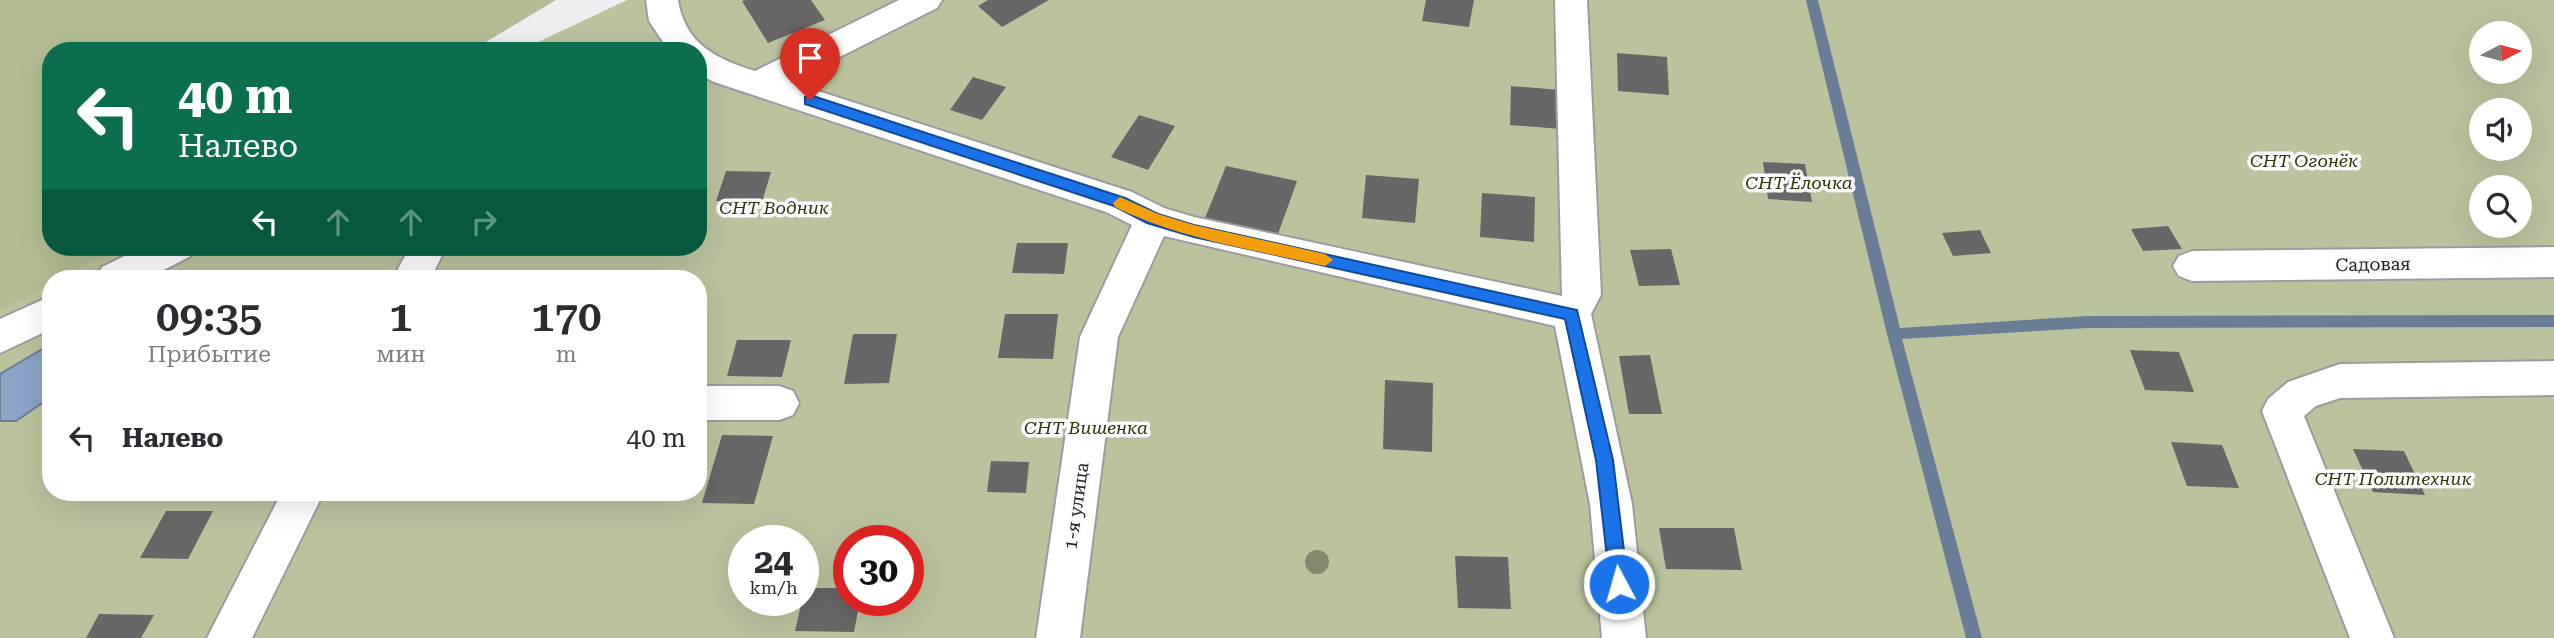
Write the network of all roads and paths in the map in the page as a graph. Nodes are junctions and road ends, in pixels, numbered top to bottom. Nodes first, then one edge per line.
1 (662, 0) edge
2 (926, 0) edge
3 (1571, 0) edge
4 (680, 42) edge
5 (707, 64) edge
6 (758, 83) junction
7 (1153, 219) junction
8 (158, 256) edge
9 (2554, 262) edge
10 (2192, 266) dead end
11 (131, 270) edge
12 (1572, 314) junction
13 (42, 316) edge
14 (0, 337) edge
15 (2554, 378) edge
16 (707, 402) edge
17 (779, 403) dead end
18 (298, 501) edge
19 (229, 638) edge
20 (1058, 638) edge
21 (1624, 638) edge
22 (2372, 638) edge

1 - 4 street
2 - 6 street
3 - 12 street
5 - 6 street
6 - 7 street
7 - 12 street
7 - 20 street, 1-я улица
8 - 11 street
9 - 10 street, Садовая
12 - 21 street
13 - 14 street
15 - 22 street
16 - 17 street
18 - 19 street

